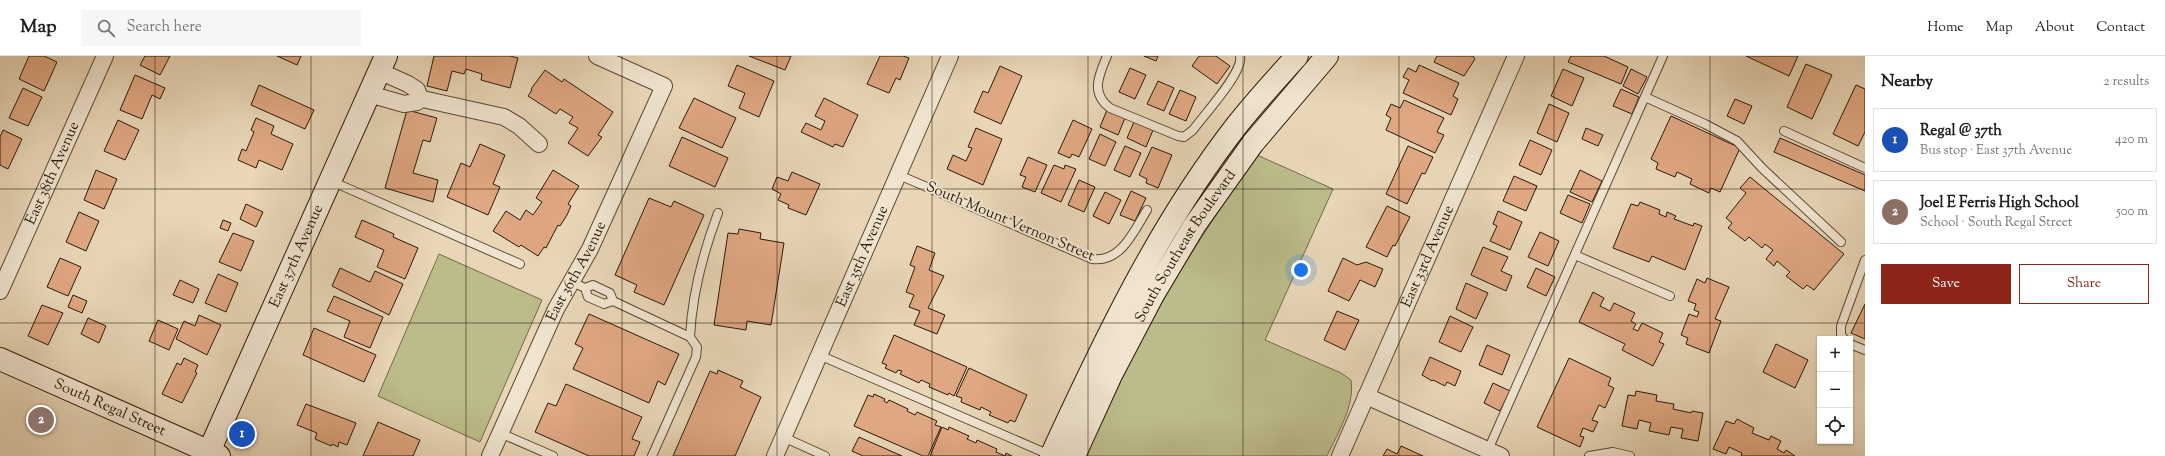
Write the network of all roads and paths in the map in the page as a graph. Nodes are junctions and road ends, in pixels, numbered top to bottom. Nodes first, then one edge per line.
1 (105, 56) edge
2 (596, 56) edge
3 (950, 56) edge
4 (1107, 56) edge
5 (1240, 56) edge
6 (1297, 56) edge
7 (1327, 56) edge
8 (1516, 56) edge
9 (1663, 56) edge
10 (382, 63) edge
11 (369, 94) junction
12 (1644, 97) junction
13 (418, 98) junction
14 (1784, 131) dead end
15 (539, 144) dead end
16 (1865, 168) edge
17 (899, 175) junction
18 (330, 181) junction
19 (1148, 210) dead end
20 (718, 213) dead end
21 (1842, 242) dead end
22 (1575, 255) junction
23 (1865, 260) edge
24 (520, 264) dead end
25 (570, 281) junction
26 (585, 288) junction
27 (0, 291) edge
28 (1670, 296) dead end
29 (613, 301) junction
30 (1842, 336) edge
31 (690, 337) junction
32 (1853, 345) edge
33 (1865, 350) edge
34 (819, 355) junction
35 (0, 360) edge
36 (1366, 396) junction
37 (500, 434) junction
38 (783, 437) junction
39 (1495, 453) edge
40 (212, 455) edge
41 (490, 456) edge
42 (553, 456) edge
43 (652, 456) edge
44 (775, 456) edge
45 (825, 456) edge
46 (1051, 456) edge
47 (1074, 456) edge
48 (1340, 456) edge
49 (1589, 456) edge
50 (1630, 456) edge

1 - 27 street, East 38th Avenue
2 - 25 street, East 36th Avenue
3 - 17 street, East 35th Avenue
4 - 5 lane
6 - 46 main road, South Southeast Boulevard
7 - 47 main road, South Southeast Boulevard
8 - 36 street, East 33rd Avenue
9 - 12 lane
10 - 11 main road, East 37th Avenue
10 - 13 street
11 - 13 street
11 - 18 main road, East 37th Avenue
12 - 21 lane
12 - 22 lane
13 - 15 street
14 - 16 lane
17 - 19 lane, South Mount Vernon Street
17 - 34 street, East 35th Avenue
18 - 24 lane
18 - 40 main road, East 37th Avenue
20 - 31 lane
22 - 28 lane
22 - 39 lane
23 - 30 lane
25 - 26 lane
25 - 37 street, East 36th Avenue
26 - 29 lane
26 - 29 lane
29 - 31 lane
31 - 43 lane
32 - 33 lane
34 - 38 street, East 35th Avenue
34 - 46 lane
35 - 40 main road, South Regal Street
36 - 39 street
36 - 48 street, East 33rd Avenue
37 - 41 street, East 36th Avenue
37 - 42 lane
38 - 44 street, East 35th Avenue
38 - 45 lane
49 - 50 lane

